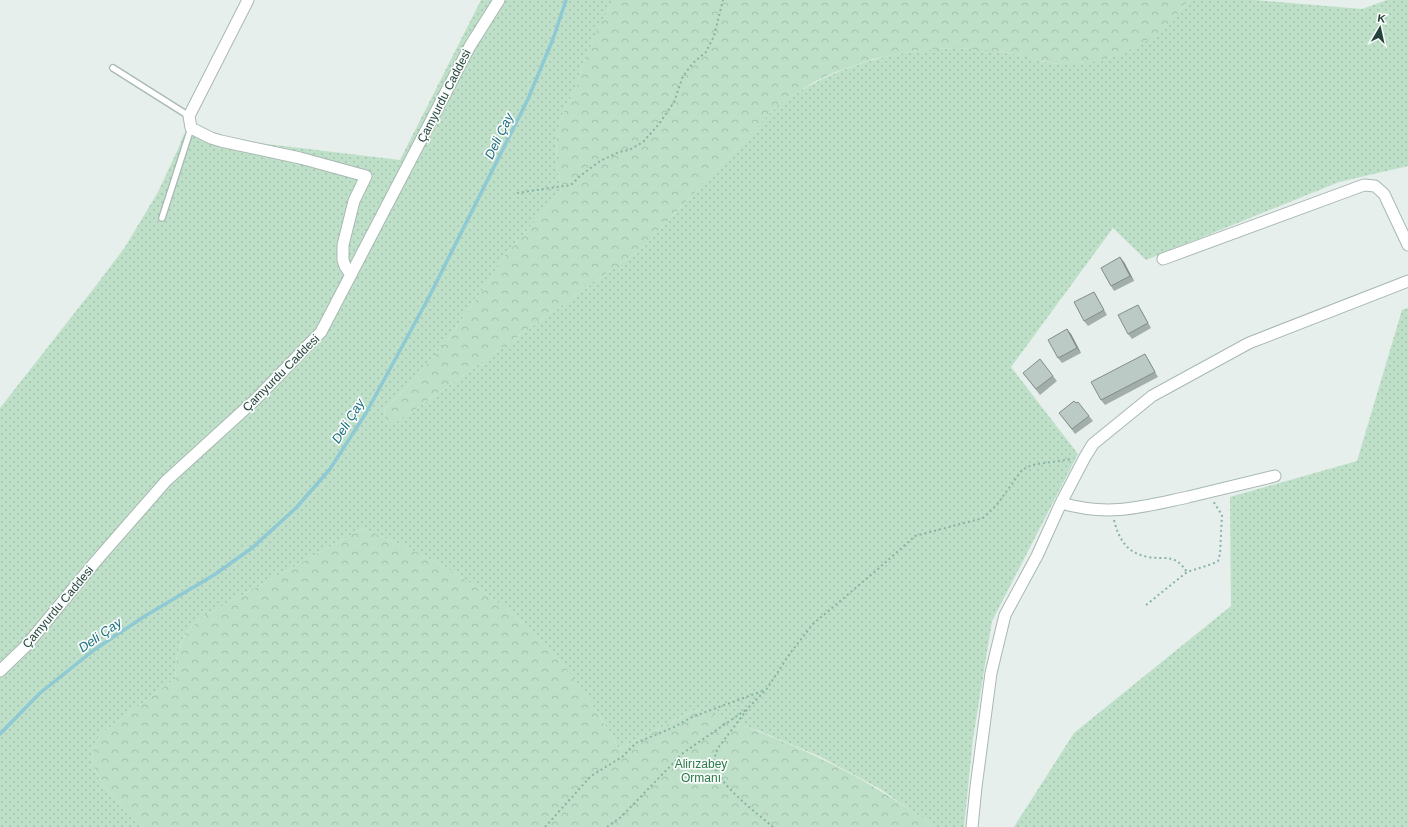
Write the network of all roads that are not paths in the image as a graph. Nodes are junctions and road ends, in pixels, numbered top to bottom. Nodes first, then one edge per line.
1 (248, 0) edge
2 (499, 0) edge
3 (114, 68) dead end
4 (189, 116) junction
5 (192, 128) junction
6 (162, 218) dead end
7 (1408, 245) edge
8 (1163, 259) dead end
9 (351, 275) junction
10 (1408, 280) edge
11 (1275, 476) dead end
12 (1061, 503) junction
13 (0, 671) edge
14 (972, 827) edge

1 - 4 street
2 - 9 street, Çamyurdu Caddesi
3 - 4 lane
4 - 5 street
5 - 6 lane
5 - 9 street
7 - 8 street
9 - 13 street, Çamyurdu Caddesi
10 - 12 street
11 - 12 street
12 - 14 street

